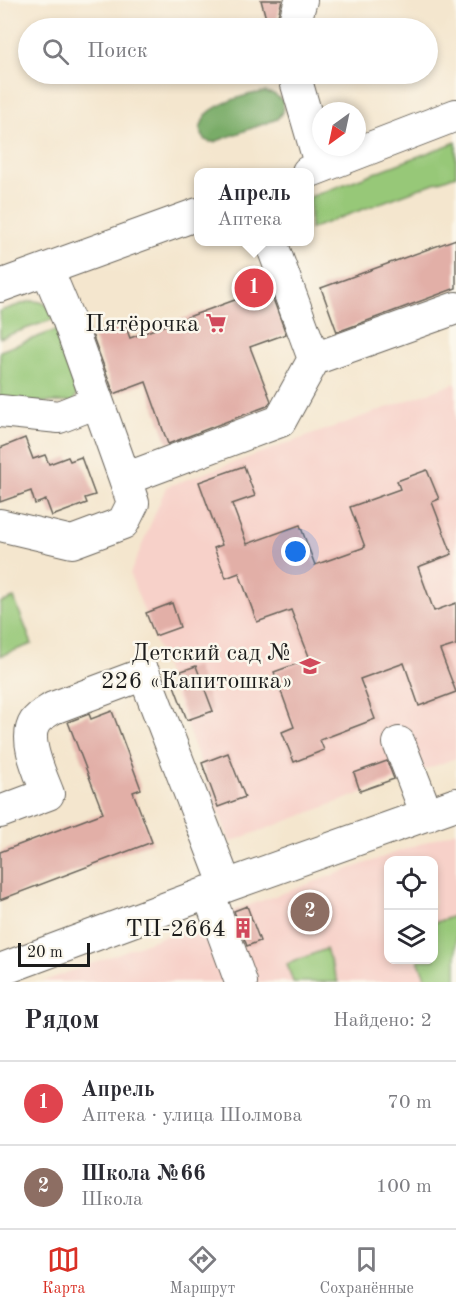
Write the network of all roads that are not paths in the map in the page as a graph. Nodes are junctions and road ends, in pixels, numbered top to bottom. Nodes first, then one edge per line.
1 (301, 0) edge
2 (296, 18) edge
3 (296, 84) edge
4 (456, 115) edge
5 (314, 168) edge
6 (314, 170) edge
7 (194, 214) edge
8 (272, 246) edge
9 (47, 269) junction
10 (0, 286) edge
11 (456, 308) edge
12 (314, 359) junction
13 (97, 402) junction
14 (0, 411) edge
15 (125, 479) junction
16 (0, 525) edge
17 (399, 743) dead end
18 (456, 804) edge
19 (0, 812) edge
20 (427, 814) junction
21 (217, 889) junction
22 (0, 970) edge
23 (241, 982) edge

1 - 2 street
3 - 5 street
4 - 6 street
7 - 9 street
8 - 12 street
9 - 10 street
9 - 13 street
11 - 12 street
12 - 15 street
13 - 14 street
13 - 15 street
15 - 16 street
17 - 20 street
18 - 20 street
19 - 21 street
20 - 21 street
21 - 22 street
21 - 23 street

